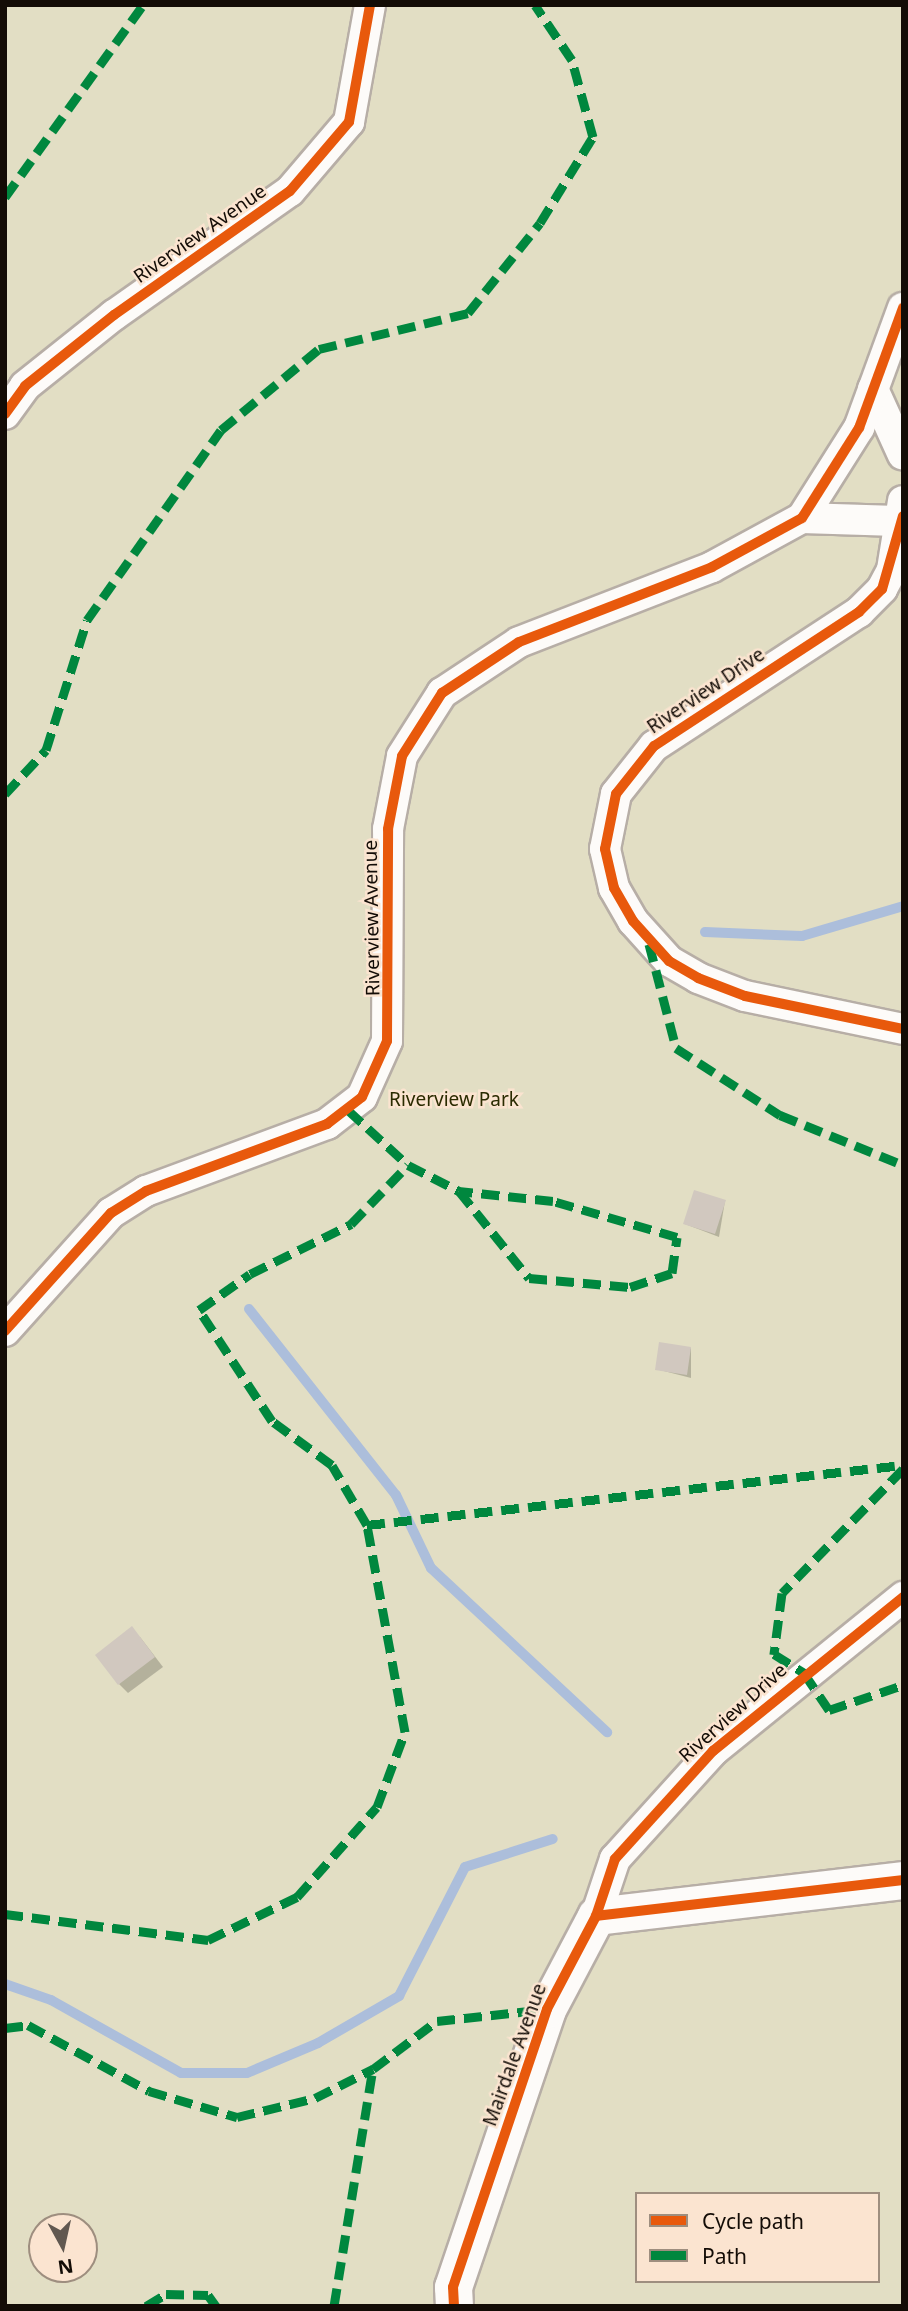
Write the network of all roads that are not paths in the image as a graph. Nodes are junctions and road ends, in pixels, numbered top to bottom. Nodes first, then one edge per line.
1 (370, 5) edge
2 (903, 308) edge
3 (873, 389) junction
4 (5, 414) edge
5 (903, 455) edge
6 (900, 511) edge
7 (802, 518) junction
8 (903, 1029) edge
9 (5, 1331) edge
10 (903, 1597) edge
11 (903, 1880) edge
12 (596, 1916) junction
13 (454, 2306) edge

1 - 4 street, Riverview Avenue
2 - 3 street, Riverview Avenue
3 - 5 street
3 - 7 street, Riverview Avenue
6 - 7 street
6 - 8 street, Riverview Drive
7 - 9 street, Riverview Avenue
10 - 12 street, Riverview Drive
11 - 12 street
12 - 13 street, Mairdale Avenue

